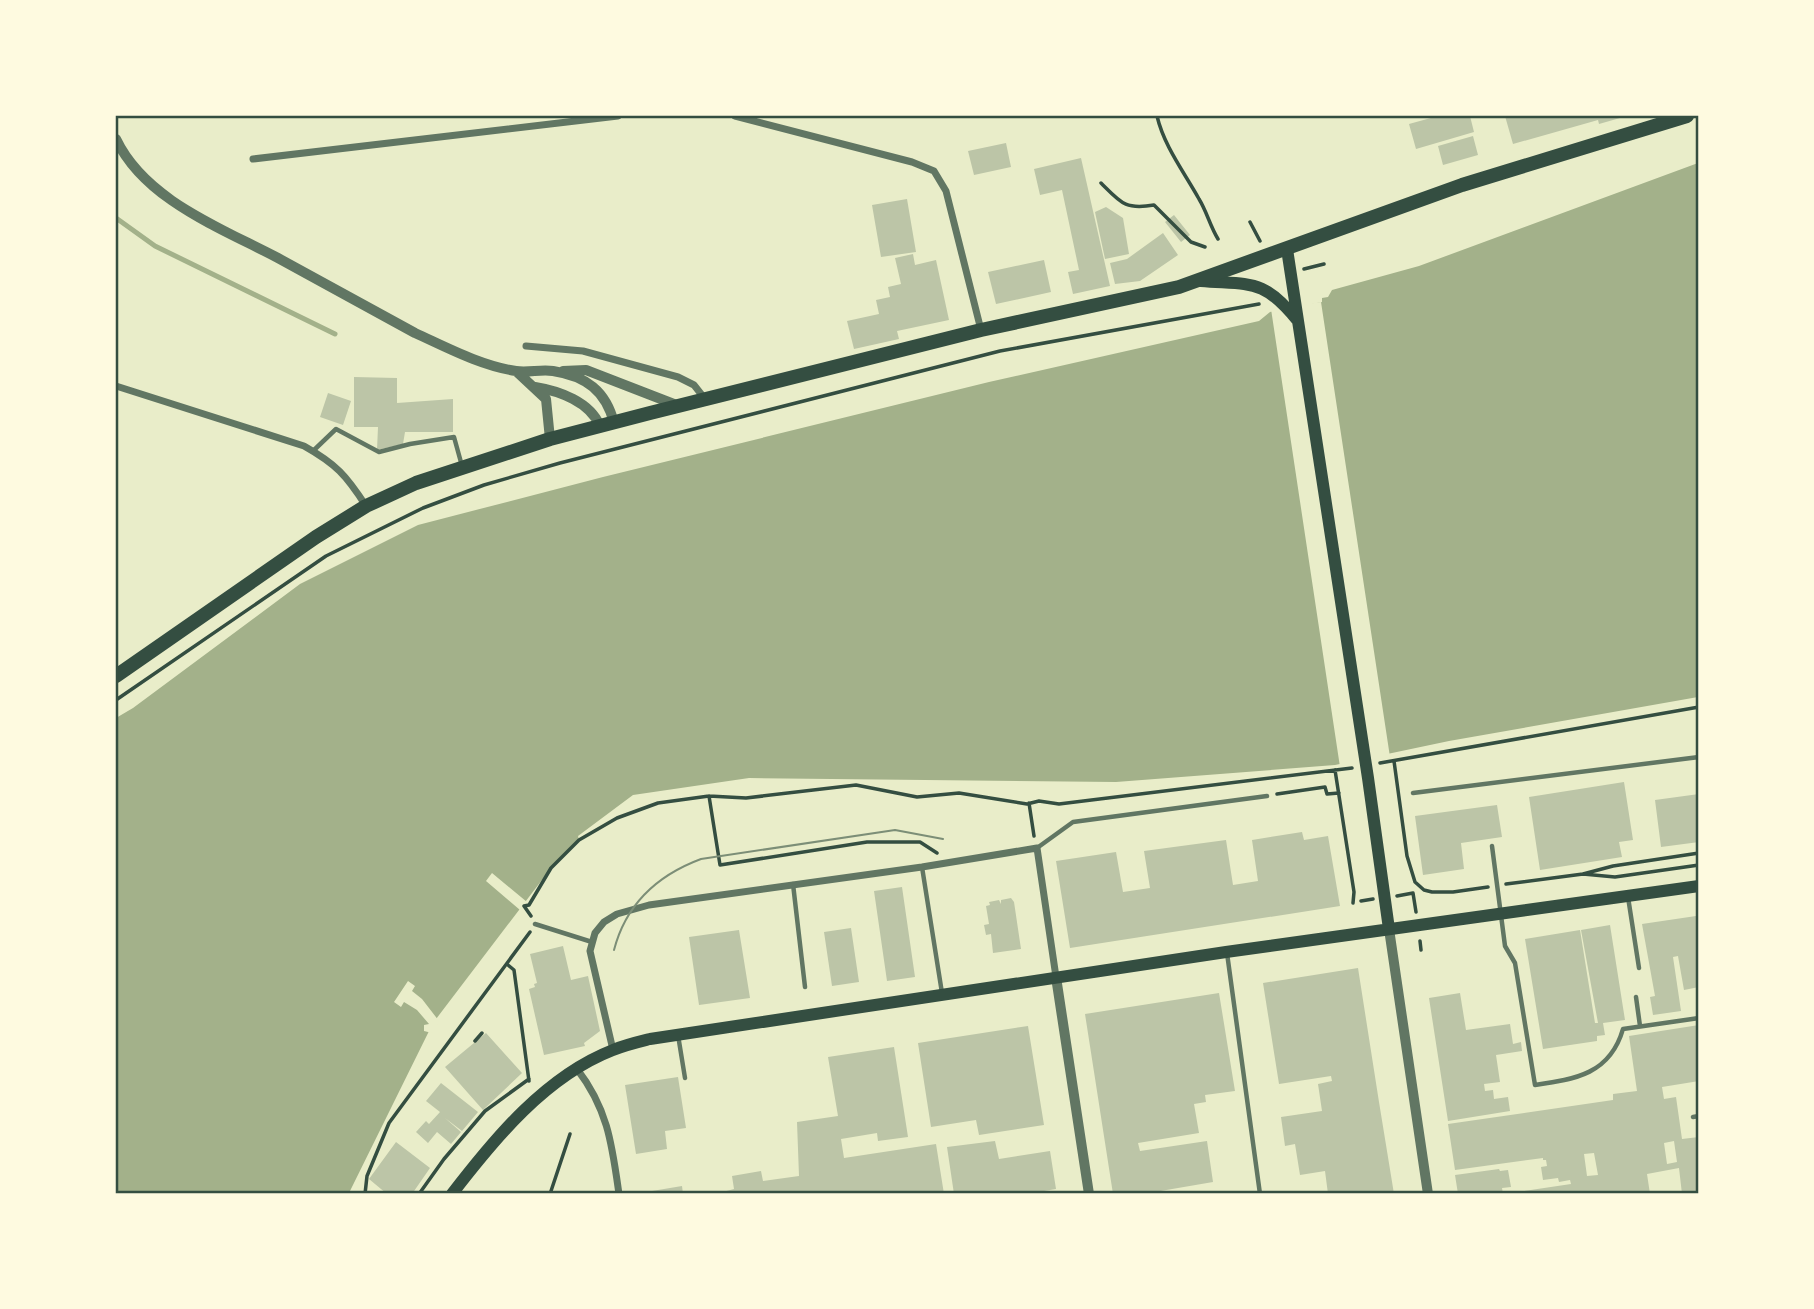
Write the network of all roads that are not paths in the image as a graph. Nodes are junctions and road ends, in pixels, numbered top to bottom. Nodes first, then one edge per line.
1 (618, 116) edge
2 (735, 116) edge
3 (1687, 116) edge
4 (116, 139) edge
5 (253, 159) dead end
6 (1287, 249) junction
7 (1200, 281) junction
8 (1291, 306) junction
9 (981, 330) junction
10 (526, 346) dead end
11 (516, 371) junction
12 (553, 371) junction
13 (116, 386) edge
14 (535, 387) junction
15 (705, 400) junction
16 (680, 406) junction
17 (607, 425) junction
18 (550, 439) junction
19 (313, 451) junction
20 (462, 467) junction
21 (366, 506) junction
22 (116, 676) edge
23 (1699, 757) edge
24 (1413, 793) dead end
25 (1267, 796) road end
26 (1492, 846) dead end
27 (1037, 848) junction
28 (922, 867) junction
29 (793, 884) junction
30 (1699, 886) edge
31 (1628, 896) junction
32 (1501, 914) junction
33 (535, 924) road end
34 (1389, 929) junction
35 (593, 942) junction
36 (1226, 952) junction
37 (1639, 968) dead end
38 (1056, 977) junction
39 (804, 987) dead end
40 (943, 994) junction
41 (1636, 997) dead end
42 (1699, 1017) edge
43 (1640, 1026) junction
44 (678, 1034) junction
45 (613, 1050) junction
46 (577, 1069) junction
47 (685, 1078) dead end
48 (453, 1194) edge
49 (619, 1194) edge
50 (1088, 1194) edge
51 (1260, 1194) edge
52 (1428, 1194) edge

1 - 5 street
2 - 9 street
3 - 6 main road
4 - 11 street
6 - 7 main road
6 - 8 main road
7 - 8 main road
7 - 9 main road
8 - 34 main road
9 - 15 main road
10 - 15 street
11 - 12 street
11 - 14 street
12 - 16 street
12 - 17 street
13 - 19 street
14 - 17 street
14 - 18 street
15 - 16 main road
16 - 17 main road
17 - 18 main road
18 - 20 main road
19 - 20 lane
19 - 21 street
20 - 21 main road
21 - 22 main road
23 - 24 lane
25 - 27 lane
26 - 32 lane
27 - 28 street
27 - 38 street
28 - 29 street
28 - 40 lane
29 - 35 street
29 - 39 lane
30 - 31 main road
31 - 32 main road
31 - 37 lane
32 - 34 main road
32 - 43 lane
33 - 35 lane
34 - 36 main road
34 - 52 street
35 - 45 street
36 - 38 main road
36 - 51 lane
38 - 40 main road
38 - 50 street
40 - 44 main road
41 - 43 lane
42 - 43 lane
44 - 45 main road
44 - 47 lane
45 - 46 main road
46 - 48 main road
46 - 49 street

